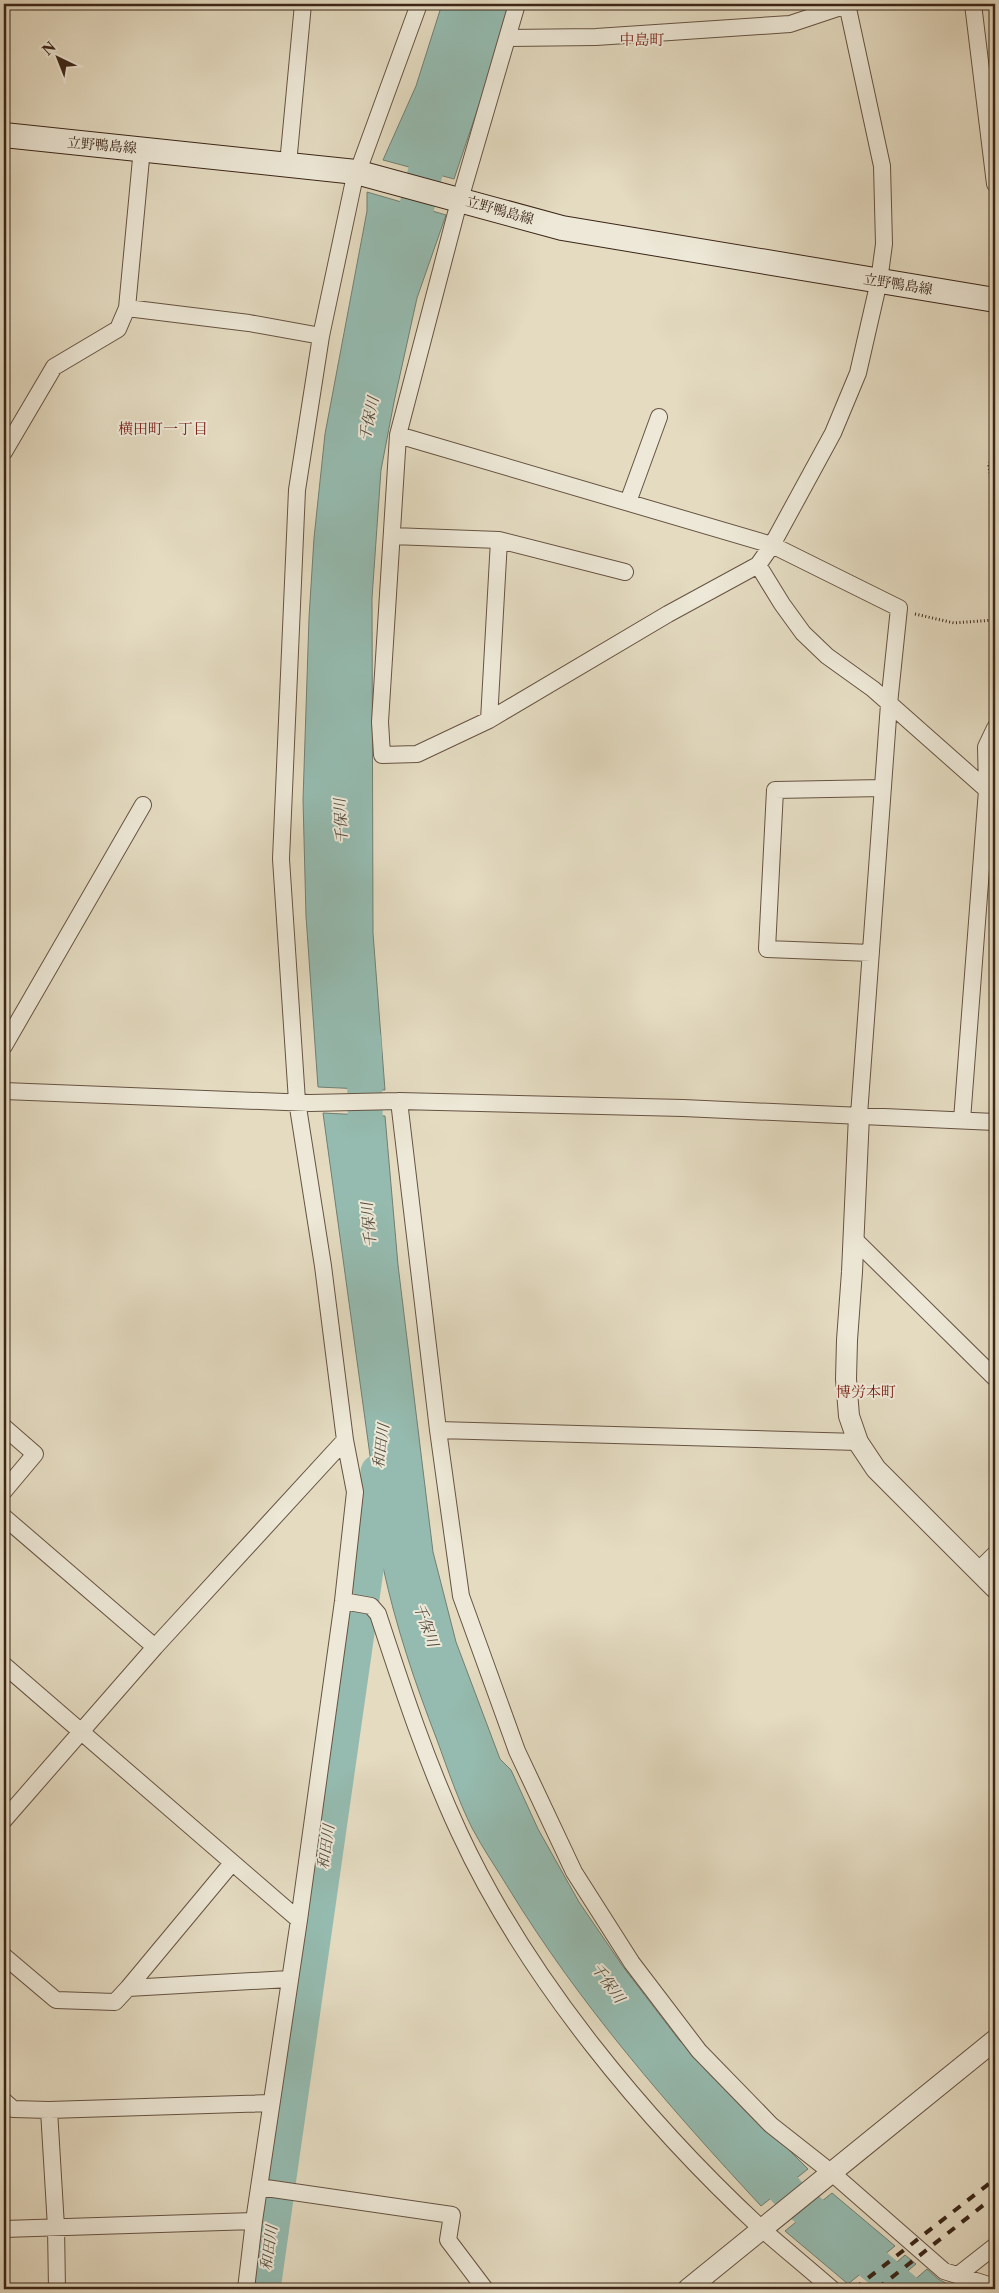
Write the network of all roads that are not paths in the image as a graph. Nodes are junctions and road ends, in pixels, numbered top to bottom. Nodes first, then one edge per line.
1 (303, 4) edge
2 (418, 4) edge
3 (517, 4) edge
4 (847, 4) edge
5 (973, 4) edge
6 (508, 38) junction
7 (4, 135) edge
8 (142, 148) junction
9 (288, 164) junction
10 (360, 174) junction
11 (995, 184) edge
12 (456, 198) junction
13 (879, 281) junction
14 (995, 300) edge
15 (127, 308) junction
16 (321, 336) junction
17 (659, 417) dead end
18 (398, 435) junction
19 (4, 452) edge
20 (628, 502) junction
21 (392, 536) junction
22 (498, 540) junction
23 (772, 545) junction
24 (758, 565) junction
25 (625, 572) dead end
26 (889, 704) junction
27 (489, 720) junction
28 (995, 728) edge
29 (883, 788) junction
30 (991, 794) edge
31 (143, 805) dead end
32 (871, 953) junction
33 (4, 1046) edge
34 (4, 1091) edge
35 (395, 1101) junction
36 (304, 1102) junction
37 (859, 1115) junction
38 (962, 1120) junction
39 (995, 1122) edge
40 (854, 1239) junction
41 (995, 1378) edge
42 (4, 1427) edge
43 (438, 1430) junction
44 (345, 1440) junction
45 (858, 1442) junction
46 (4, 1491) edge
47 (4, 1517) edge
48 (995, 1554) edge
49 (978, 1571) junction
50 (995, 1588) edge
51 (347, 1602) junction
52 (155, 1647) junction
53 (4, 1665) edge
54 (80, 1731) junction
55 (4, 1820) edge
56 (232, 1863) junction
57 (299, 1920) junction
58 (4, 1956) edge
59 (289, 1979) junction
60 (128, 1988) junction
61 (995, 2040) edge
62 (4, 2101) edge
63 (271, 2103) junction
64 (49, 2110) junction
65 (828, 2176) junction
66 (264, 2187) junction
67 (254, 2221) junction
68 (767, 2226) junction
69 (56, 2227) junction
70 (4, 2229) edge
71 (995, 2246) edge
72 (958, 2275) junction
73 (995, 2287) edge
74 (57, 2289) edge
75 (246, 2289) edge
76 (485, 2289) edge
77 (688, 2289) edge
78 (832, 2289) edge

1 - 9 street
2 - 10 street
3 - 6 street
4 - 6 street
4 - 13 street
5 - 11 street
6 - 12 street
7 - 8 main road, 立野鴨島線
8 - 9 main road, 立野鴨島線
8 - 15 street
9 - 10 main road, 立野鴨島線
10 - 12 main road, 立野鴨島線
10 - 16 street
12 - 13 main road, 立野鴨島線
12 - 18 street
13 - 14 main road, 立野鴨島線
13 - 23 street
15 - 16 street
15 - 19 street
16 - 36 street
17 - 20 street
18 - 20 street
18 - 21 street
20 - 23 street
21 - 22 street
21 - 27 street
22 - 25 street
22 - 27 street
23 - 24 street
23 - 26 street
24 - 26 street
24 - 27 street
26 - 29 street
26 - 30 street
28 - 30 street
29 - 32 street
29 - 32 street
30 - 38 street
31 - 33 street
32 - 37 street
34 - 36 street
35 - 36 street
35 - 37 street
35 - 43 street
36 - 44 street
37 - 38 street
37 - 40 street
38 - 39 street
40 - 41 street
40 - 45 street
42 - 46 street
43 - 45 street
43 - 65 street
44 - 51 street
44 - 52 street
45 - 49 street
47 - 52 street
48 - 49 street
49 - 50 street
51 - 57 street
51 - 68 street
52 - 54 street
53 - 54 street
54 - 55 street
54 - 56 street
56 - 57 street
56 - 60 street
57 - 59 street
58 - 60 street
59 - 60 street
59 - 63 street
61 - 65 street
62 - 64 street
63 - 64 street
63 - 66 street
64 - 69 street
65 - 68 street
65 - 72 street
66 - 67 street
66 - 76 street
67 - 69 street
67 - 75 street
68 - 77 street
68 - 78 street
69 - 70 street
69 - 74 street
71 - 72 street
72 - 73 street

